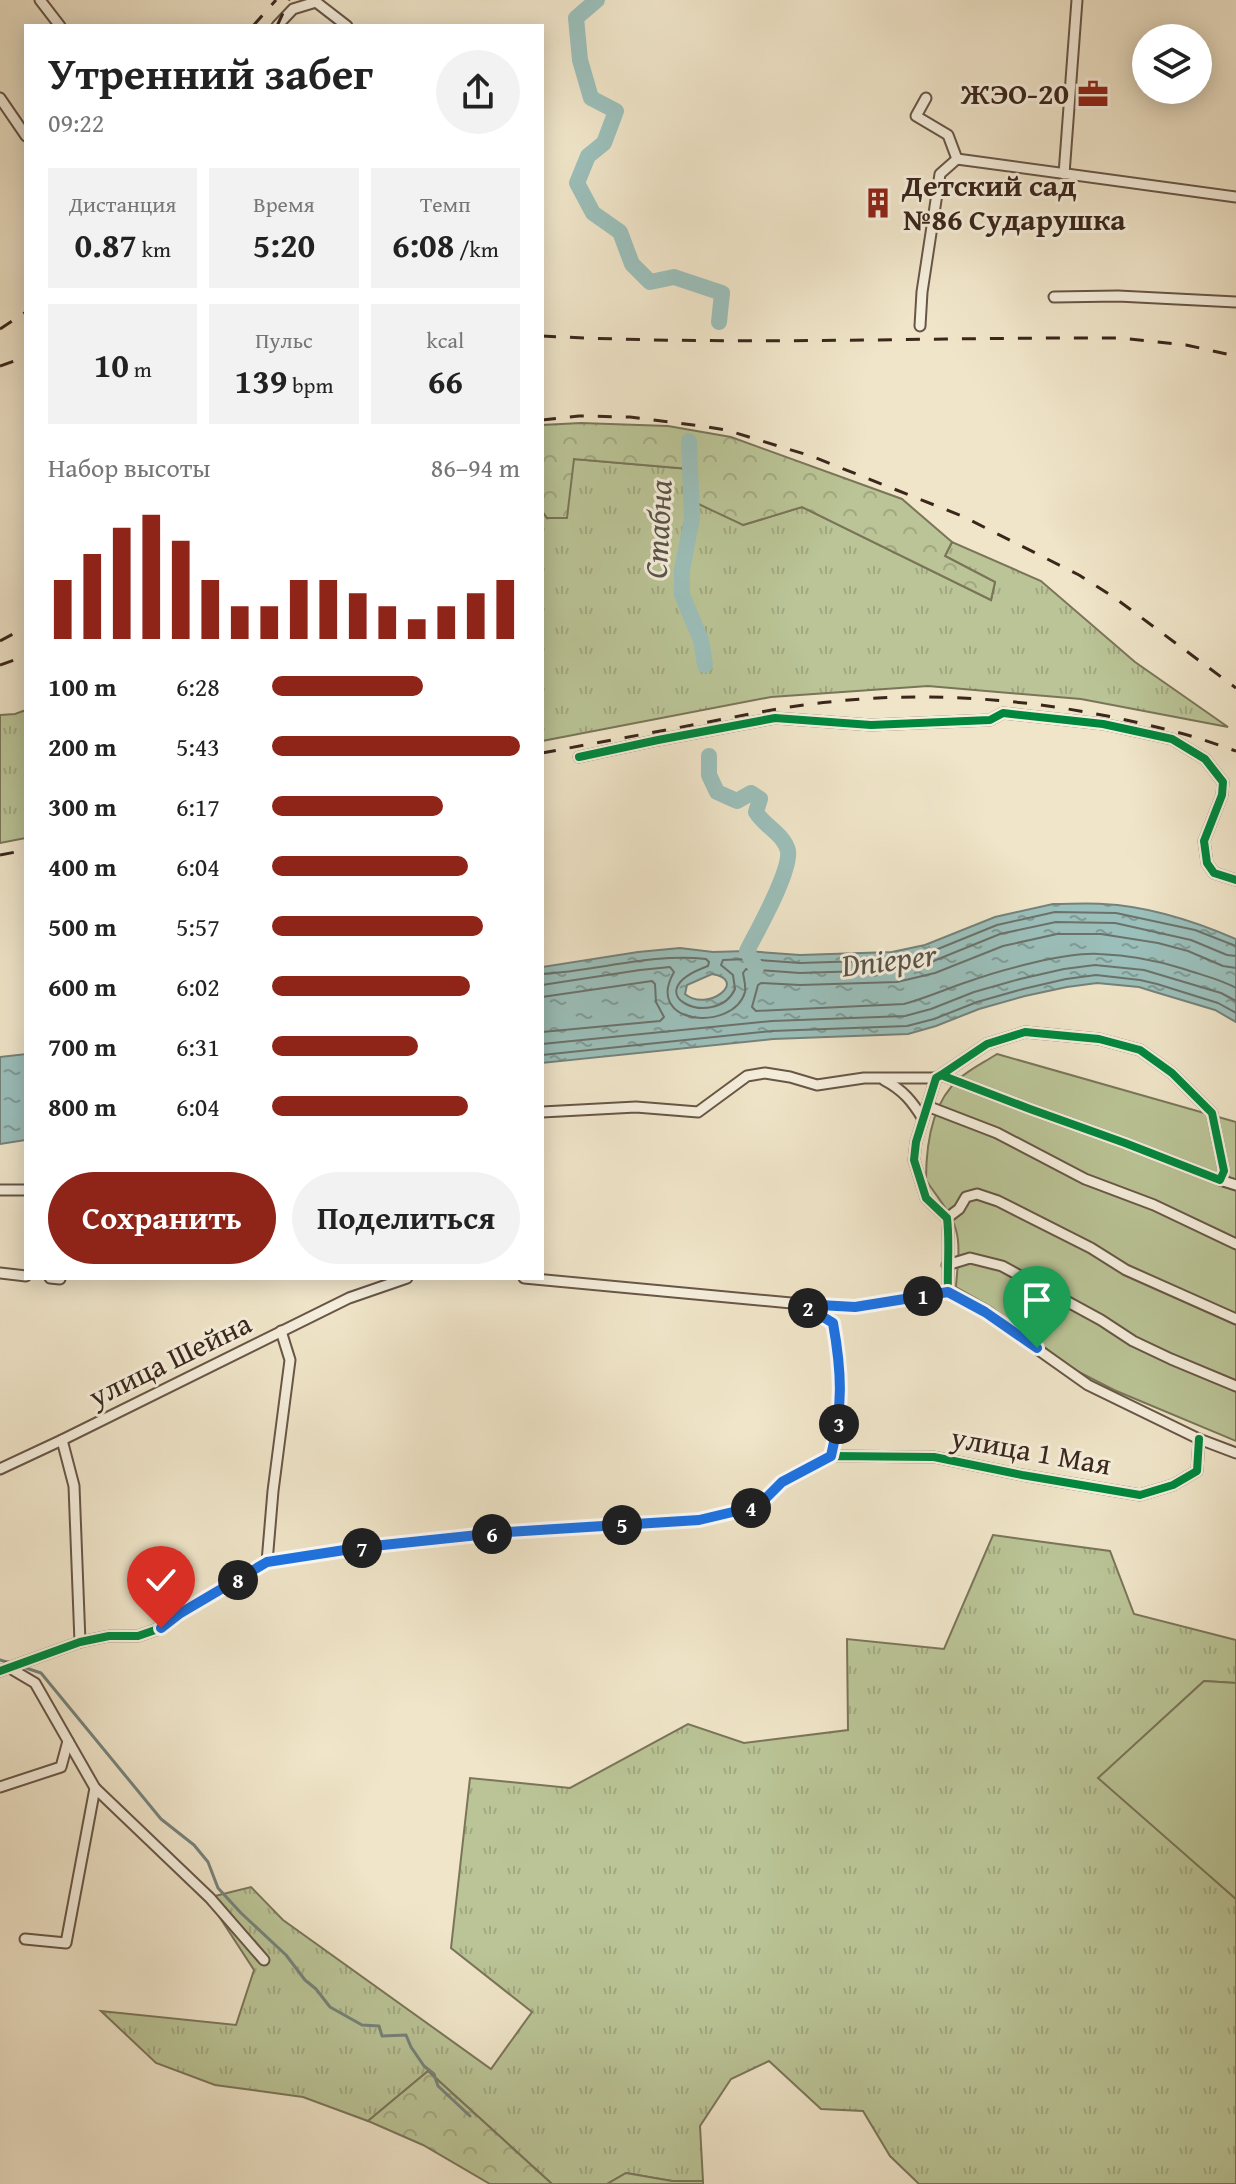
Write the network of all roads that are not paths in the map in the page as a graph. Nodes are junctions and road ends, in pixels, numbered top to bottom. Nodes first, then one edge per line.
1 (40, 0) edge
2 (1077, 0) edge
3 (58, 24) edge
4 (279, 24) edge
5 (344, 24) edge
6 (0, 98) edge
7 (926, 98) dead end
8 (24, 133) edge
9 (957, 159) junction
10 (1064, 174) junction
11 (1236, 197) edge
12 (1054, 297) dead end
13 (1236, 302) edge
14 (920, 326) dead end
15 (579, 757) dead end
16 (1236, 880) edge
17 (938, 1076) junction
18 (881, 1079) junction
19 (927, 1106) junction
20 (544, 1112) edge
21 (923, 1119) junction
22 (1220, 1180) junction
23 (1236, 1185) edge
24 (0, 1190) edge
25 (24, 1190) edge
26 (947, 1218) junction
27 (1236, 1244) edge
28 (947, 1265) junction
29 (0, 1273) edge
30 (24, 1276) edge
31 (401, 1280) edge
32 (544, 1280) edge
33 (948, 1292) junction
34 (802, 1304) junction
35 (1236, 1319) edge
36 (281, 1331) junction
37 (1236, 1386) edge
38 (1199, 1439) junction
39 (62, 1440) junction
40 (1236, 1453) edge
41 (831, 1456) junction
42 (0, 1469) edge
43 (267, 1562) junction
44 (80, 1642) junction
45 (4, 1669) edge
46 (68, 1741) junction
47 (0, 1787) edge
48 (95, 1788) junction
49 (25, 1939) dead end
50 (264, 1960) dead end

1 - 3 street
2 - 10 street
4 - 5 street
6 - 8 street
7 - 9 street
9 - 10 street
9 - 14 street
10 - 11 street
12 - 13 street
15 - 16 street
17 - 18 street
17 - 19 street
17 - 22 street
17 - 22 street
18 - 20 street
18 - 21 street
19 - 21 street
19 - 27 street
21 - 26 street
22 - 23 street
24 - 25 street
26 - 28 street
26 - 35 street
28 - 33 street
28 - 37 street
29 - 30 street
31 - 36 street, улица Шейна
32 - 34 street
33 - 34 street
33 - 38 street
34 - 41 street
36 - 39 street, улица Шейна
36 - 43 street
38 - 40 street
38 - 41 street, улица 1 Мая
39 - 42 street, улица Шейна
39 - 44 street
41 - 43 street, улица 1 Мая
43 - 44 street, улица 1 Мая
44 - 45 street, улица 1 Мая
45 - 46 street
46 - 47 street
46 - 48 street
48 - 49 street
48 - 50 street

